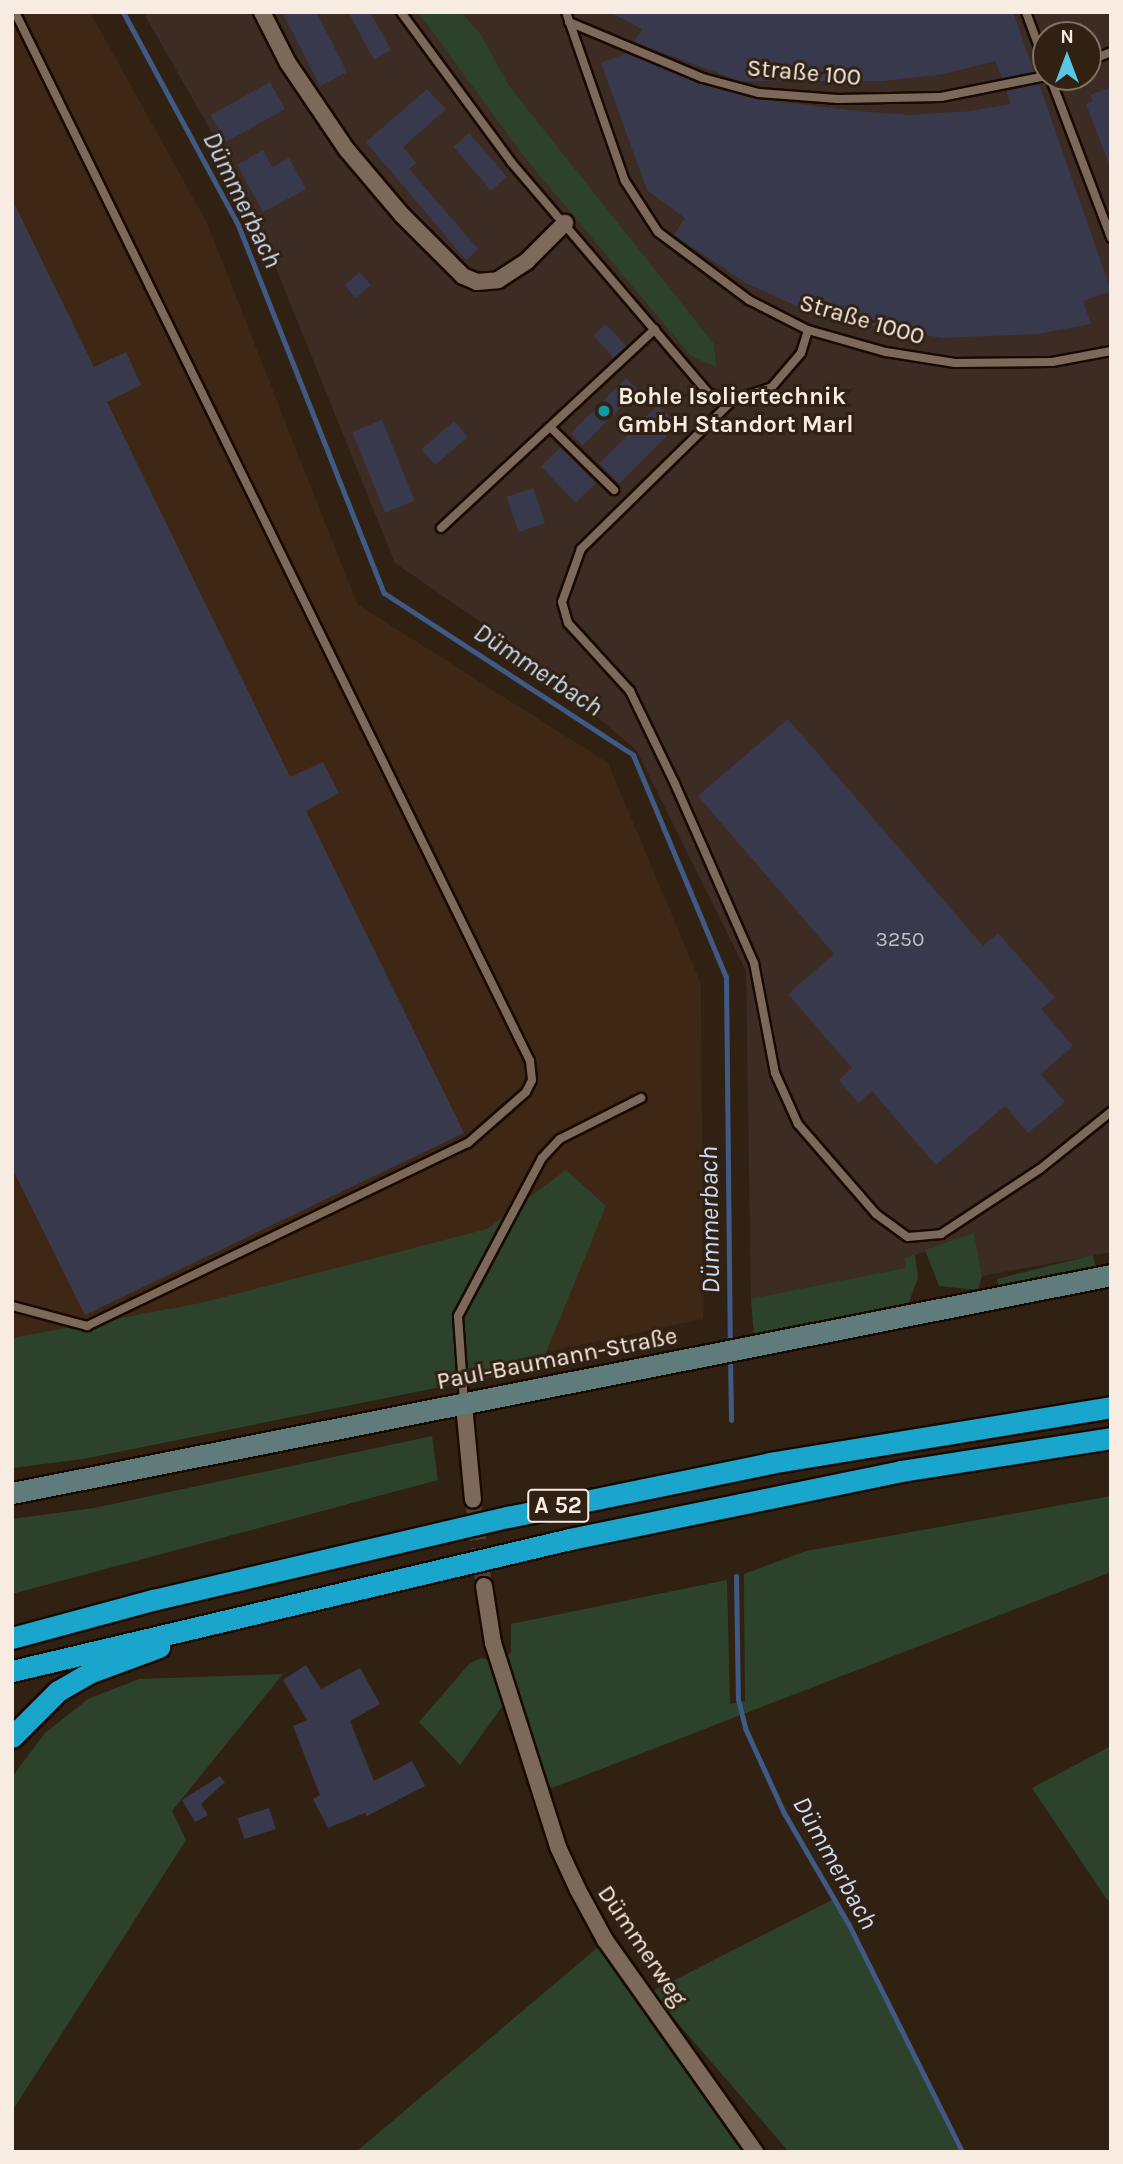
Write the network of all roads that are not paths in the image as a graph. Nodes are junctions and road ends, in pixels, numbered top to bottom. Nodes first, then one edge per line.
1 (15, 12) edge
2 (262, 12) edge
3 (401, 12) edge
4 (566, 12) edge
5 (569, 22) junction
6 (1032, 79) edge
7 (1054, 91) edge
8 (565, 223) junction
9 (1111, 238) edge
10 (655, 329) junction
11 (808, 330) junction
12 (1111, 351) edge
13 (733, 400) junction
14 (550, 427) junction
15 (614, 490) dead end
16 (441, 528) dead end
17 (641, 1098) dead end
18 (1111, 1112) edge
19 (1111, 1275) edge
20 (12, 1306) edge
21 (464, 1405) junction
22 (1111, 1406) edge
23 (1111, 1438) edge
24 (12, 1493) edge
25 (473, 1500) tunnel mouth
26 (484, 1586) tunnel mouth
27 (302, 1599) junction
28 (12, 1639) edge
29 (12, 1671) edge
30 (12, 1737) edge
31 (755, 2152) edge

1 - 20 lane
2 - 8 street
3 - 8 lane
4 - 5 lane, Straße 1000
5 - 6 lane, Straße 100
5 - 11 lane, Straße 1000
7 - 9 lane
8 - 10 lane
10 - 13 lane
10 - 14 lane
11 - 12 lane, Straße 1000
11 - 13 lane
13 - 18 lane
14 - 15 lane
14 - 16 lane
17 - 21 lane
19 - 21 main road, Paul-Baumann-Straße
21 - 24 main road, Paul-Baumann-Straße
21 - 25 street
22 - 28 highway, A 52
23 - 27 highway, A 52
26 - 31 street, Dümmerweg
27 - 29 highway, A 52
27 - 30 highway

